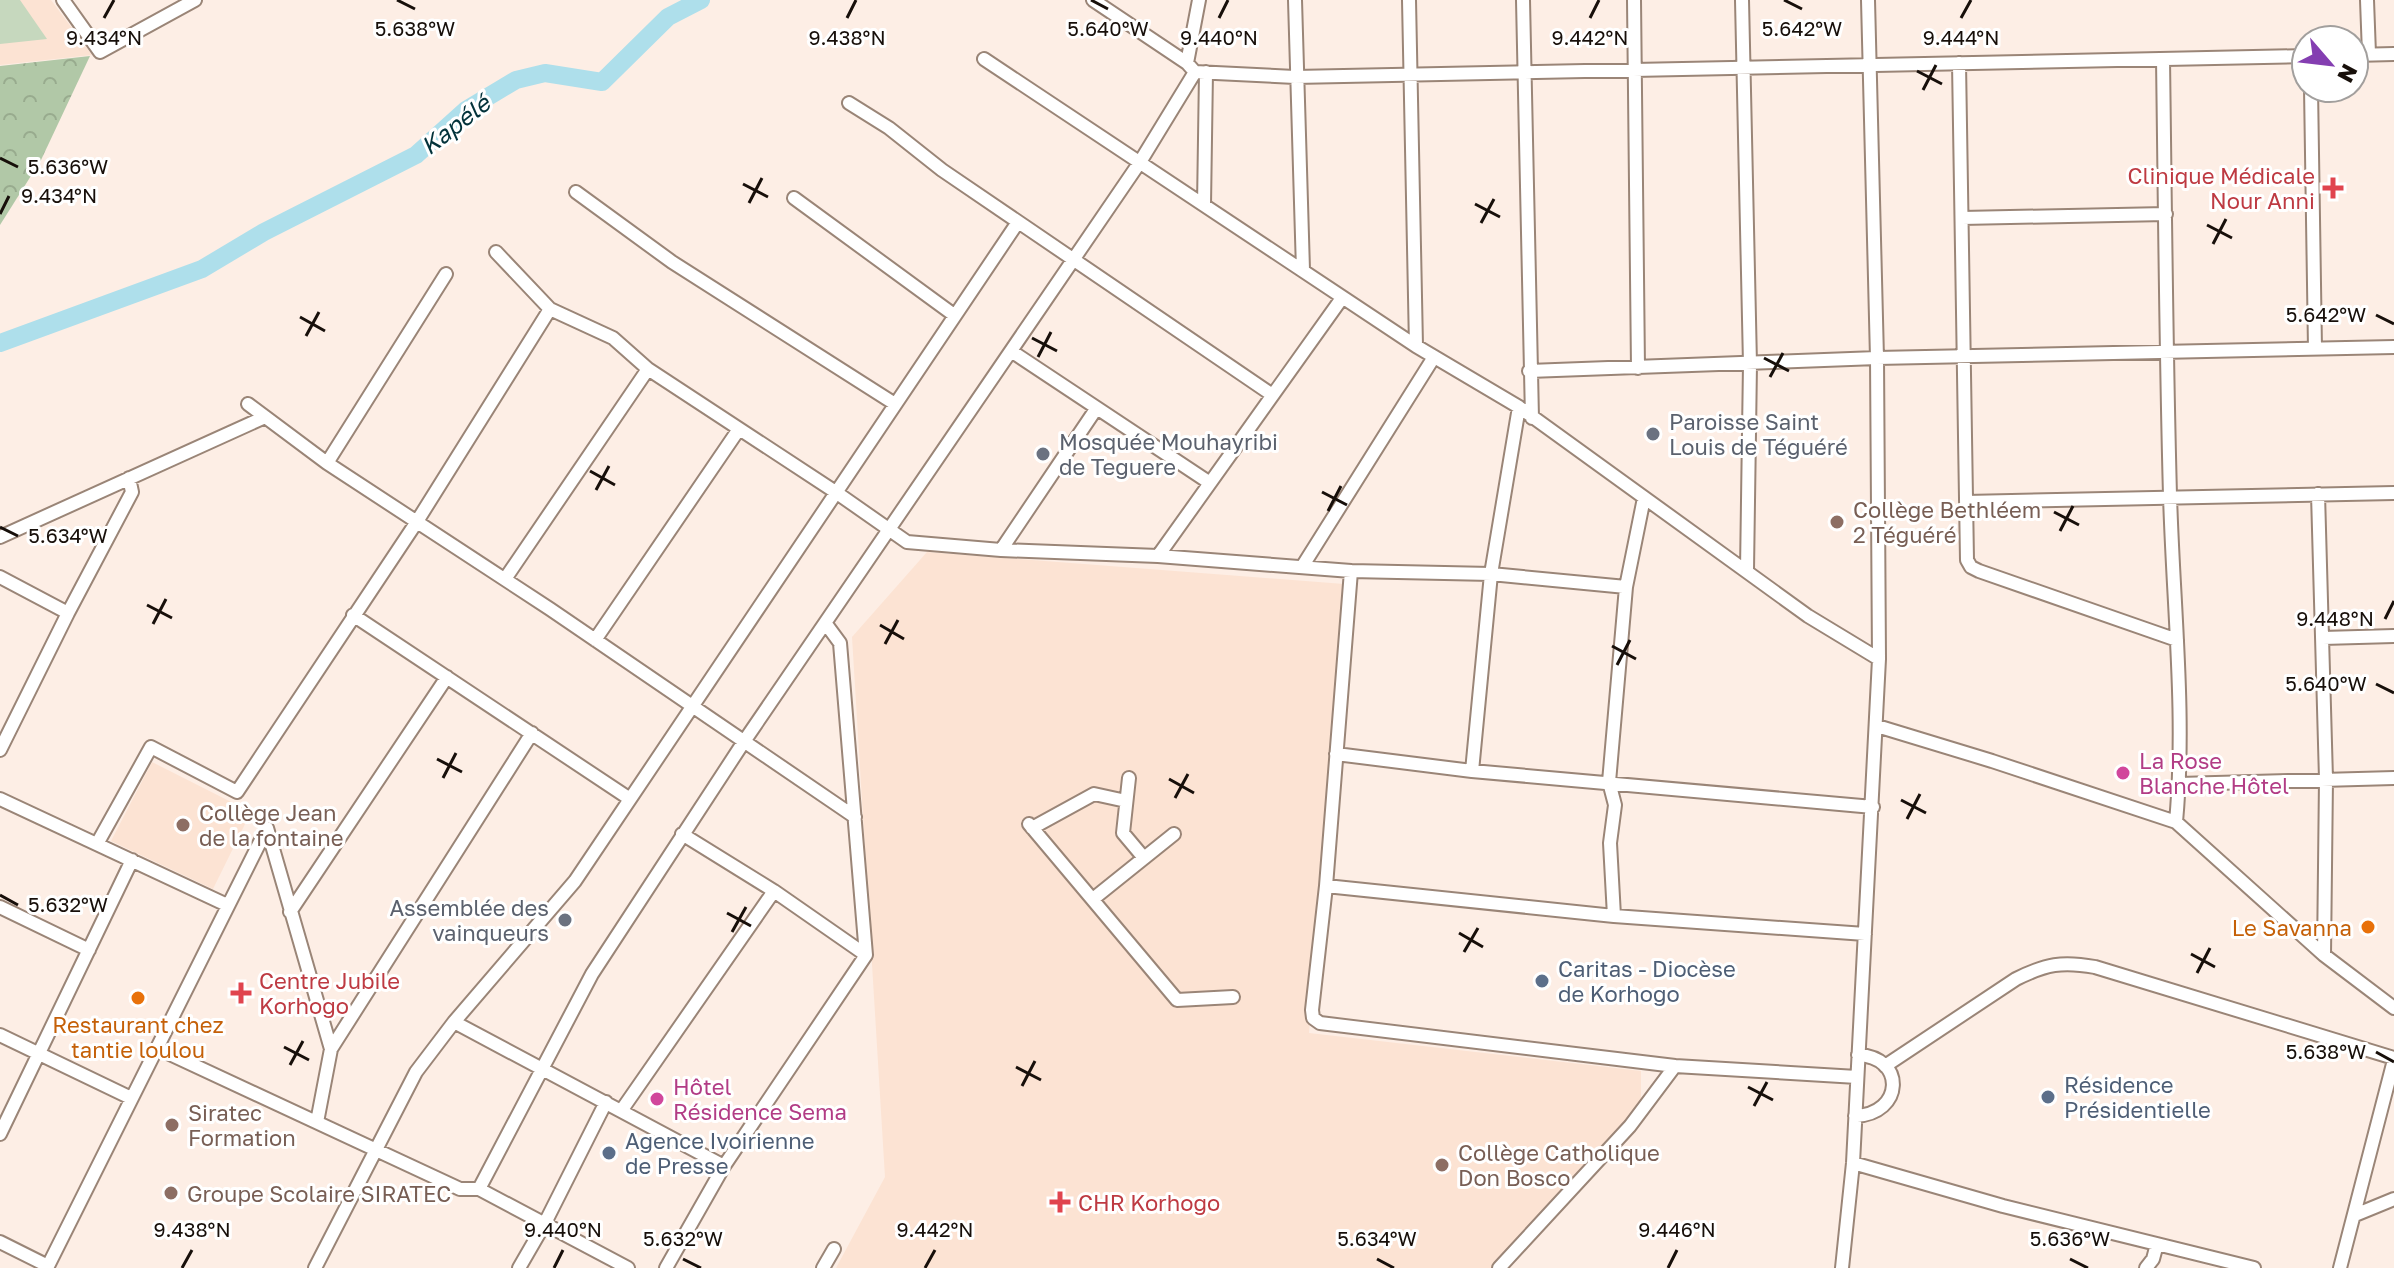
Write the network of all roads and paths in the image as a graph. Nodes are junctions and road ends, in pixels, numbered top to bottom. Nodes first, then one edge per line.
1 (63, 0) edge
2 (195, 0) edge
3 (1093, 0) edge
4 (1199, 0) edge
5 (1295, 0) edge
6 (1409, 0) edge
7 (1523, 0) edge
8 (1634, 0) edge
9 (1742, 0) edge
10 (1868, 0) edge
11 (2367, 0) edge
12 (2368, 24) edge
13 (2370, 54) edge
14 (2394, 54) edge
15 (2290, 56) edge
16 (984, 59) dead end
17 (2163, 59) junction
18 (1959, 63) junction
19 (1871, 65) junction
20 (1744, 67) junction
21 (1196, 69) junction
22 (1635, 70) junction
23 (1526, 72) junction
24 (1411, 74) junction
25 (1295, 77) junction
26 (849, 103) dead end
27 (2311, 104) edge
28 (1140, 162) junction
29 (576, 192) dead end
30 (794, 198) dead end
31 (1204, 205) junction
32 (2166, 214) junction
33 (1962, 218) junction
34 (1018, 222) junction
35 (496, 252) dead end
36 (1074, 261) junction
37 (1303, 270) junction
38 (446, 274) dead end
39 (1342, 298) junction
40 (550, 309) junction
41 (954, 315) junction
42 (1416, 346) junction
43 (2394, 347) edge
44 (2315, 349) junction
45 (1011, 351) junction
46 (2168, 352) junction
47 (1964, 356) junction
48 (1434, 357) junction
49 (1877, 358) junction
50 (1750, 364) junction
51 (1638, 368) junction
52 (648, 369) junction
53 (1529, 371) junction
54 (1271, 394) junction
55 (248, 404) dead end
56 (895, 404) junction
57 (1519, 407) junction
58 (1096, 409) junction
59 (265, 417) junction
60 (1532, 418) junction
61 (739, 429) junction
62 (327, 463) junction
63 (129, 478) junction
64 (1210, 483) junction
65 (837, 493) junction
66 (2394, 493) edge
67 (2318, 494) junction
68 (1644, 498) junction
69 (2170, 498) junction
70 (1966, 502) junction
71 (416, 523) junction
72 (889, 528) junction
73 (0, 537) edge
74 (1001, 550) junction
75 (1158, 556) junction
76 (1302, 567) junction
77 (1747, 570) junction
78 (1351, 571) junction
79 (1491, 574) junction
80 (0, 577) edge
81 (505, 579) junction
82 (1626, 587) junction
83 (68, 613) junction
84 (353, 615) junction
85 (826, 624) junction
86 (2394, 636) edge
87 (2323, 638) junction
88 (595, 640) junction
89 (2177, 640) junction
90 (1879, 659) junction
91 (447, 677) junction
92 (693, 707) junction
93 (1877, 726) junction
94 (532, 733) junction
95 (743, 743) junction
96 (0, 750) edge
97 (1336, 754) junction
98 (1472, 771) junction
99 (1129, 778) dead end
100 (2394, 778) edge
101 (2326, 779) junction
102 (1609, 782) junction
103 (2179, 784) junction
104 (0, 799) edge
105 (630, 799) junction
106 (1126, 801) junction
107 (1873, 807) junction
108 (855, 817) junction
109 (2176, 822) junction
110 (682, 834) junction
111 (1174, 834) dead end
112 (97, 844) junction
113 (1144, 858) junction
114 (132, 860) junction
115 (1326, 886) junction
116 (774, 891) junction
117 (1093, 899) junction
118 (227, 905) junction
119 (0, 907) edge
120 (290, 912) junction
121 (1614, 916) junction
122 (1865, 934) junction
123 (89, 950) junction
124 (866, 955) junction
125 (2324, 955) junction
126 (1233, 997) dead end
127 (2394, 1008) edge
128 (454, 1022) junction
129 (0, 1035) edge
130 (157, 1048) junction
131 (331, 1049) junction
132 (39, 1053) junction
133 (1858, 1055) junction
134 (2394, 1059) edge
135 (1675, 1066) junction
136 (1885, 1066) junction
137 (541, 1068) junction
138 (1857, 1077) junction
139 (131, 1098) junction
140 (606, 1102) junction
141 (621, 1111) junction
142 (1855, 1116) junction
143 (317, 1122) junction
144 (1, 1132) edge
145 (377, 1149) junction
146 (1853, 1163) junction
147 (724, 1166) junction
148 (479, 1189) junction
149 (2394, 1199) edge
150 (2355, 1215) junction
151 (545, 1223) junction
152 (0, 1242) edge
153 (2157, 1244) junction
154 (834, 1249) dead end
155 (1504, 1266) edge
156 (48, 1267) edge
157 (1839, 1267) edge
158 (315, 1268) edge
159 (519, 1268) edge
160 (628, 1268) edge
161 (666, 1268) edge
162 (823, 1268) edge
163 (2146, 1268) edge
164 (2254, 1268) edge
165 (2340, 1268) edge

1 - 2 street
3 - 21 street
4 - 21 street
5 - 25 street
6 - 24 street
7 - 23 street
8 - 22 street
9 - 20 street
10 - 19 street
11 - 12 street
13 - 14 street
15 - 17 street
16 - 28 street
17 - 18 street
17 - 32 street
18 - 19 street
18 - 33 street
19 - 20 street
19 - 49 street
20 - 22 street
20 - 50 street
21 - 25 street
21 - 28 street
21 - 31 street
22 - 23 street
22 - 51 street
23 - 24 street
23 - 53 street
24 - 25 street
24 - 42 street
25 - 37 street
26 - 34 street
27 - 44 street
28 - 31 street
28 - 36 street
29 - 56 street
30 - 41 street
31 - 37 street
32 - 33 street
32 - 46 street
33 - 47 street
34 - 36 street
34 - 41 street
35 - 40 street
36 - 45 street
36 - 54 street
37 - 39 street
38 - 62 street
39 - 42 street
39 - 54 street
40 - 52 street
40 - 71 street
41 - 56 street
42 - 48 street
43 - 44 street
44 - 46 street
45 - 58 street
45 - 72 street
46 - 47 street
46 - 69 street
47 - 49 street
47 - 70 street
48 - 57 street
48 - 76 street
49 - 50 street
49 - 90 street
50 - 51 street
50 - 77 street
51 - 53 street
52 - 61 street
52 - 81 street
53 - 60 street
54 - 64 street
55 - 59 street
56 - 65 street
57 - 60 street
57 - 79 street
58 - 64 street
58 - 74 street
59 - 62 street
59 - 63 street
60 - 68 street
61 - 65 street
61 - 88 street
62 - 71 street
63 - 73 street
63 - 83 street
64 - 75 street
65 - 72 street
65 - 92 street
66 - 67 street
67 - 69 street
67 - 87 street
68 - 77 street
68 - 82 street
69 - 70 street
69 - 89 street
70 - 89 street
71 - 81 street
71 - 84 street
72 - 74 street
72 - 85 street
74 - 75 street
75 - 76 street
76 - 78 street
77 - 90 street
78 - 79 street
78 - 97 street
79 - 82 street
79 - 98 street
80 - 83 street
81 - 88 street
82 - 102 street
83 - 96 street
84 - 91 street
84 - 112 street
85 - 95 street
85 - 108 street
86 - 87 street
87 - 101 street
88 - 92 street
89 - 103 street
90 - 93 street
91 - 94 street
91 - 120 street
92 - 95 street
92 - 105 street
93 - 107 street
93 - 109 street
94 - 105 street
94 - 131 street
95 - 108 street
95 - 110 street
97 - 98 street
97 - 115 street
98 - 102 street
99 - 106 street
100 - 101 street
101 - 103 street
101 - 125 street
102 - 107 street
102 - 121 street
103 - 109 street
104 - 112 street
105 - 128 street
106 - 113 street
106 - 117 street
107 - 122 street
108 - 124 street
109 - 125 street
110 - 116 street
110 - 137 street
111 - 113 street
112 - 114 street
113 - 117 street
114 - 118 street
114 - 123 street
115 - 121 street
115 - 135 street
116 - 124 street
116 - 141 street
117 - 126 street
118 - 120 street
118 - 130 street
119 - 123 street
120 - 131 street
121 - 122 street
122 - 133 street
123 - 132 street
124 - 147 street
125 - 127 street
128 - 137 street
128 - 145 street
129 - 132 street
130 - 139 street
130 - 143 street
131 - 143 street
132 - 139 street
132 - 144 street
133 - 136 street
133 - 138 street
134 - 136 street
134 - 150 street
135 - 138 street
135 - 155 street
136 - 142 street
137 - 140 street
137 - 148 street
138 - 142 street
139 - 156 street
140 - 141 street
140 - 151 street
141 - 147 street
142 - 146 street
143 - 145 street
145 - 148 street
145 - 158 street
146 - 153 street
146 - 157 street
147 - 161 street
148 - 151 street
149 - 150 street
150 - 165 street
151 - 159 street
151 - 160 street
152 - 156 street
153 - 163 street
153 - 164 street
154 - 162 street

